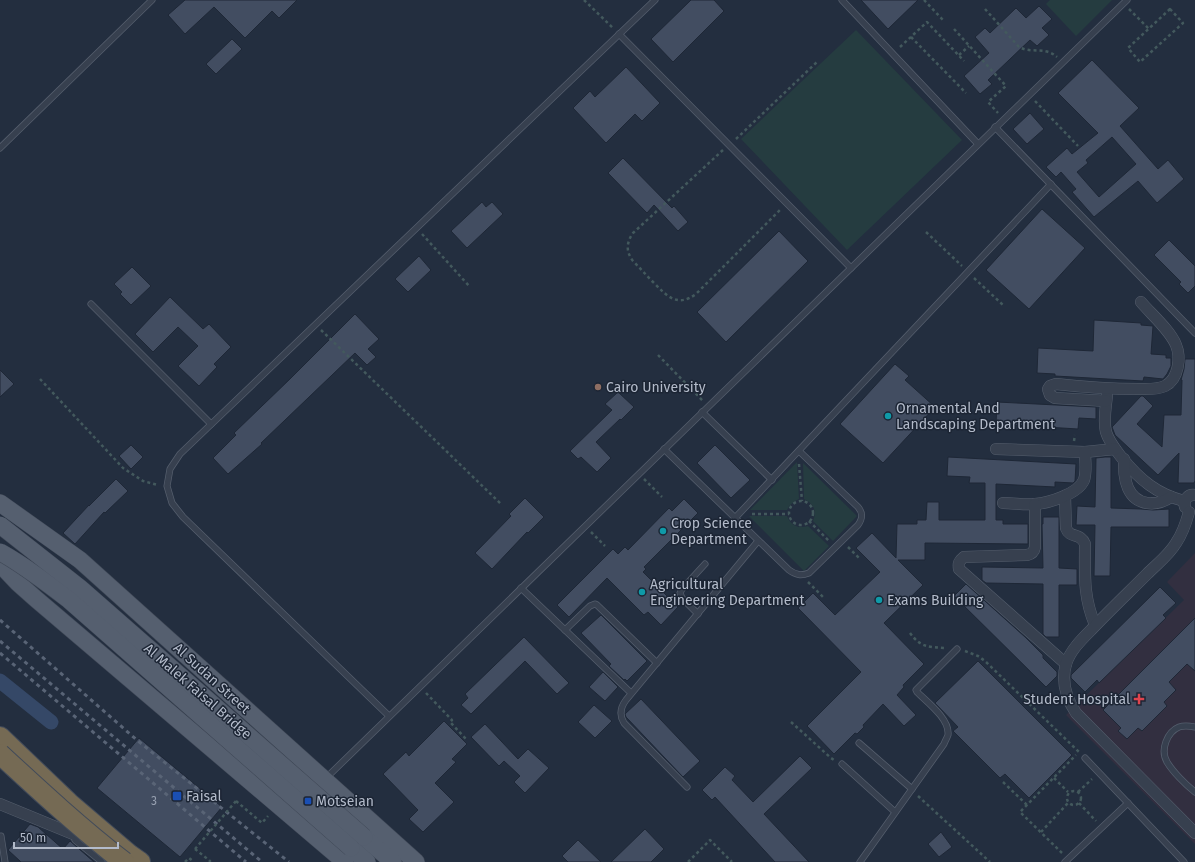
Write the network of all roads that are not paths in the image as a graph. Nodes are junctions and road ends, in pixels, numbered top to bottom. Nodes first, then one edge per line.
1 (152, 0) edge
2 (655, 0) edge
3 (842, 0) edge
4 (1126, 2) edge
5 (619, 34) junction
6 (996, 127) junction
7 (978, 144) junction
8 (0, 148) edge
9 (1051, 184) junction
10 (851, 268) junction
11 (1141, 302) dead end
12 (91, 304) dead end
13 (1195, 333) edge
14 (1108, 389) junction
15 (1106, 401) junction
16 (702, 412) junction
17 (211, 424) junction
18 (664, 449) junction
19 (996, 449) dead end
20 (1116, 449) junction
21 (799, 451) junction
22 (1085, 452) junction
23 (1124, 459) junction
24 (772, 480) junction
25 (1195, 495) edge
26 (1065, 496) junction
27 (1171, 497) junction
28 (1184, 501) junction
29 (0, 503) edge
30 (1004, 503) dead end
31 (1035, 504) junction
32 (1192, 512) edge
33 (737, 516) junction
34 (0, 525) edge
35 (758, 541) junction
36 (0, 552) edge
37 (0, 564) edge
38 (705, 564) dead end
39 (521, 588) junction
40 (698, 614) junction
41 (1095, 625) junction
42 (565, 630) junction
43 (957, 649) road end
44 (657, 663) junction
45 (1066, 664) junction
46 (631, 693) junction
47 (389, 716) junction
48 (1195, 727) edge
49 (0, 737) edge
50 (859, 743) dead end
51 (0, 754) edge
52 (1085, 758) road end
53 (842, 764) road end
54 (325, 779) junction
55 (687, 787) dead end
56 (912, 789) junction
57 (1195, 792) edge
58 (1128, 803) junction
59 (0, 804) edge
60 (896, 812) junction
61 (92, 830) dead end
62 (1195, 833) edge
63 (1, 836) edge
64 (75, 840) dead end
65 (122, 856) edge
66 (1067, 860) edge
67 (5, 862) edge
68 (102, 862) edge
69 (110, 862) edge
70 (140, 862) edge
71 (345, 862) edge
72 (368, 862) edge
73 (393, 862) edge
74 (416, 862) edge
75 (860, 862) edge
76 (1184, 862) edge

1 - 8 lane
2 - 5 lane
3 - 7 lane
4 - 6 lane
5 - 10 lane
5 - 17 lane
6 - 7 lane
6 - 9 lane
7 - 10 lane
9 - 13 lane
9 - 21 lane
10 - 16 lane
11 - 14 street
12 - 17 lane
14 - 15 street
14 - 15 street
15 - 20 street
16 - 18 lane
16 - 24 lane
17 - 47 lane
18 - 33 lane
18 - 39 lane
19 - 22 street
20 - 22 street
20 - 23 street
21 - 24 lane
21 - 35 lane
22 - 26 street
23 - 27 street
23 - 27 street
24 - 33 lane
25 - 28 street
26 - 31 street
26 - 41 street
27 - 28 street
28 - 32 street
29 - 54 main road, Al Sudan Street
30 - 31 street
31 - 45 street
32 - 41 street
33 - 35 lane
34 - 73 main road, Al Malek Faisal Bridge, bridge
35 - 40 lane
36 - 72 main road, Al Malek Faisal Bridge, bridge
37 - 71 main road
38 - 40 lane
39 - 42 lane
39 - 47 lane
40 - 44 lane
41 - 45 street
42 - 44 lane
42 - 46 lane
43 - 56 lane
44 - 46 lane
45 - 62 street
46 - 55 lane
47 - 54 lane
48 - 57 lane
49 - 70 highway
50 - 56 lane
51 - 65 highway, bridge
52 - 58 lane
53 - 60 lane
54 - 74 main road, Al Sudan Street
56 - 60 lane
58 - 66 lane
58 - 76 lane
59 - 61 street
60 - 75 lane
63 - 67 lane
64 - 68 lane
65 - 69 lane

